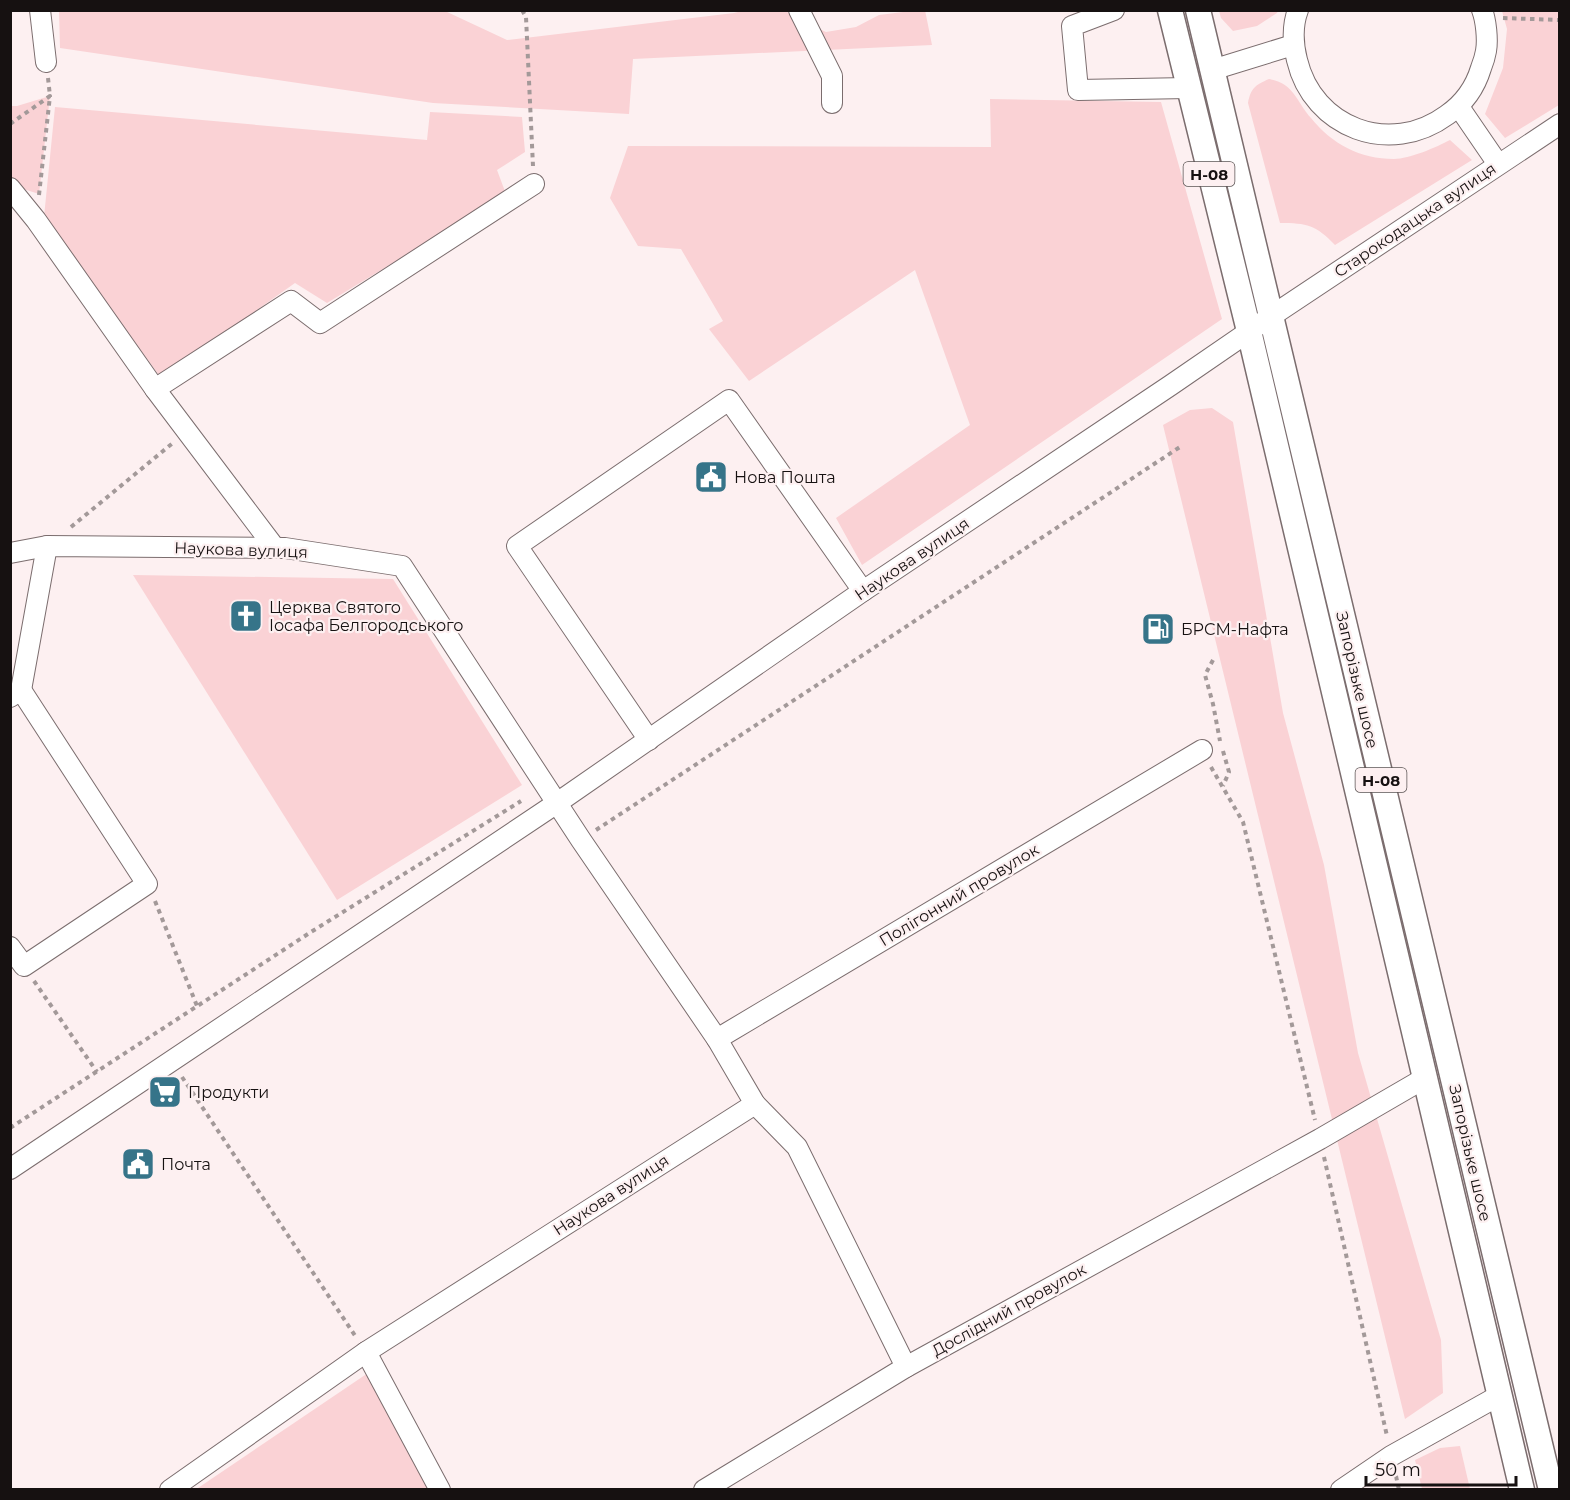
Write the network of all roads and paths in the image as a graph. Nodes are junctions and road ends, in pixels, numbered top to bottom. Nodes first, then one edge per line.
1 (40, 10) edge
2 (522, 10) edge
3 (799, 10) edge
4 (1114, 10) edge
5 (1170, 10) edge
6 (1198, 10) edge
7 (1298, 10) edge
8 (1483, 14) edge
9 (1560, 20) edge
10 (1293, 45) junction
11 (46, 62) dead end
12 (1212, 70) junction
13 (1188, 88) junction
14 (832, 103) dead end
15 (1459, 107) junction
16 (10, 124) edge
17 (1560, 124) edge
18 (1498, 164) junction
19 (534, 184) joint
20 (10, 188) edge
21 (36, 219) junction
22 (1270, 317) junction
23 (1249, 332) junction
24 (155, 388) junction
25 (187, 431) junction
26 (1184, 445) dead end
27 (47, 546) junction
28 (275, 548) junction
29 (10, 552) edge
30 (863, 591) junction
31 (1213, 660) dead end
32 (16, 693) edge
33 (649, 740) junction
34 (1202, 750) joint
35 (1223, 787) junction
36 (557, 803) junction
37 (580, 840) junction
38 (147, 884) junction
39 (10, 947) edge
40 (24, 966) junction
41 (197, 1006) dead end
42 (717, 1039) junction
43 (171, 1061) junction
44 (97, 1072) dead end
45 (1425, 1078) junction
46 (755, 1104) junction
47 (1320, 1139) junction
48 (10, 1169) edge
49 (366, 1352) junction
50 (906, 1366) junction
51 (1500, 1395) junction
52 (1391, 1456) junction
53 (170, 1490) edge
54 (440, 1490) edge
55 (704, 1490) edge
56 (1341, 1490) edge
57 (1399, 1490) edge
58 (1522, 1490) edge
59 (1551, 1490) edge

1 - 11 street
2 - 19 path
3 - 14 street
4 - 13 street
5 - 13 main road, Запорізьке шосе / Н-08
6 - 12 main road, Запорізьке шосе / Н-08
7 - 10 street
8 - 9 path
8 - 15 street
10 - 12 street
10 - 15 street
12 - 22 main road, Запорізьке шосе / Н-08
13 - 23 main road, Запорізьке шосе / Н-08
15 - 18 street
16 - 21 path
17 - 18 street, Старокодацька вулиця
18 - 22 street, Старокодацька вулиця
19 - 24 street
20 - 21 street
21 - 24 street
22 - 23 street, Наукова вулиця
22 - 59 main road, Запорізьке шосе / Н-08
23 - 30 street, Наукова вулиця
23 - 45 main road, Запорізьке шосе / Н-08
24 - 25 street
25 - 27 path
25 - 28 street
26 - 37 path
27 - 28 street, Наукова вулиця
27 - 29 street, Наукова вулиця
27 - 32 street
28 - 36 street, Наукова вулиця
30 - 33 street, Наукова вулиця
30 - 33 street
31 - 35 path
32 - 38 street
33 - 36 street, Наукова вулиця
34 - 35 path
34 - 42 street, Полігонний провулок
35 - 47 path
36 - 37 street, Наукова вулиця
36 - 43 street, Наукова вулиця
37 - 42 street, Наукова вулиця
38 - 40 street
38 - 41 path
39 - 40 street
40 - 44 path
42 - 46 street, Наукова вулиця
43 - 48 street, Наукова вулиця
43 - 49 path
45 - 47 street, Дослідний провулок
45 - 51 main road, Запорізьке шосе / Н-08
46 - 49 street, Наукова вулиця
46 - 50 street
47 - 50 street, Дослідний провулок
47 - 52 path
49 - 53 street, Наукова вулиця
49 - 54 street
50 - 55 street, Дослідний провулок
51 - 52 street
51 - 58 main road, Запорізьке шосе / Н-08
52 - 56 street
52 - 57 path

